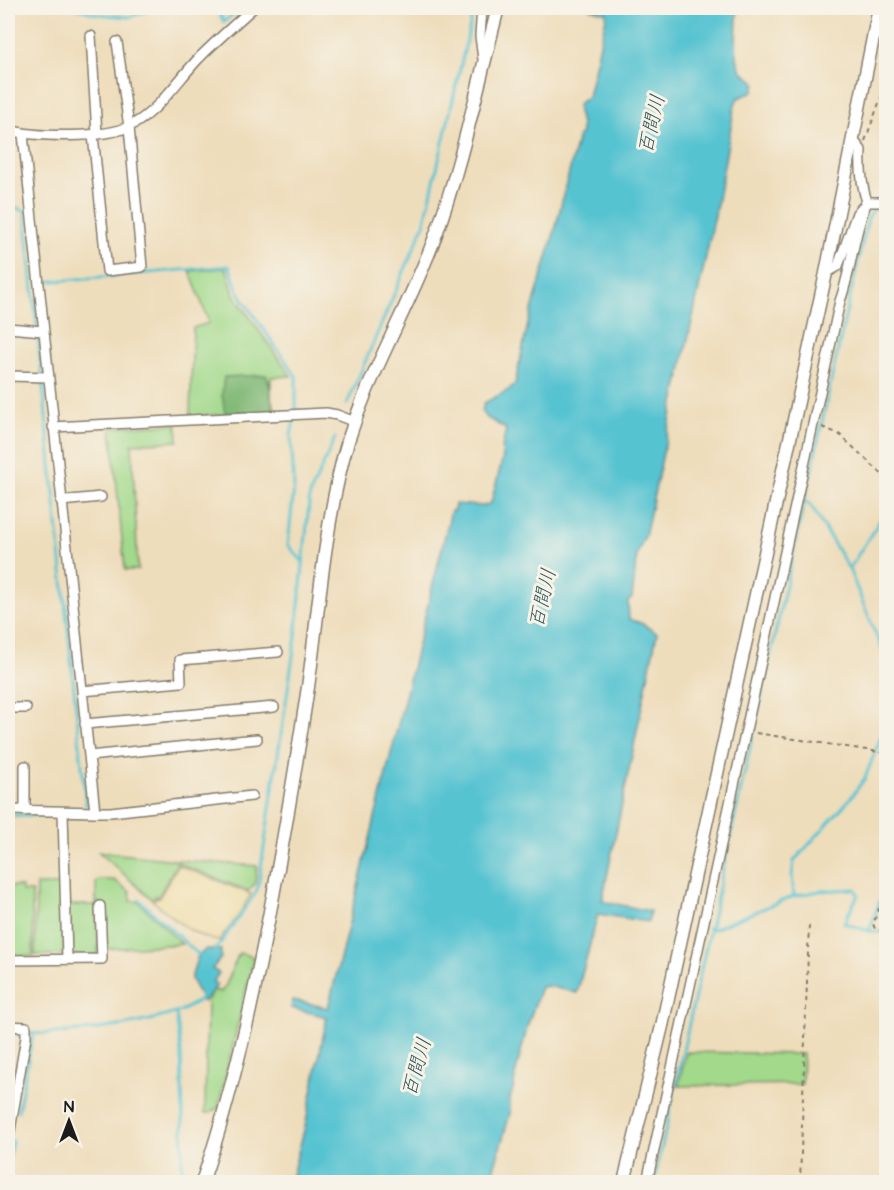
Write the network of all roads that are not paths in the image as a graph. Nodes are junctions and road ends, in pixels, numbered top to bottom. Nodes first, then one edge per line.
1 (253, 8) edge
2 (482, 8) edge
3 (498, 8) edge
4 (879, 8) edge
5 (91, 36) dead end
6 (117, 42) dead end
7 (484, 62) junction
8 (129, 127) junction
9 (8, 130) edge
10 (22, 134) junction
11 (95, 134) junction
12 (858, 145) junction
13 (878, 202) edge
14 (826, 273) junction
15 (8, 328) edge
16 (39, 331) junction
17 (8, 376) edge
18 (43, 377) junction
19 (355, 422) junction
20 (53, 427) junction
21 (101, 497) dead end
22 (61, 501) junction
23 (278, 652) dead end
24 (82, 692) junction
25 (274, 707) dead end
26 (8, 708) edge
27 (26, 708) dead end
28 (85, 724) junction
29 (257, 739) dead end
30 (89, 756) junction
31 (25, 766) dead end
32 (252, 796) dead end
33 (8, 810) edge
34 (26, 811) junction
35 (95, 812) junction
36 (63, 815) junction
37 (100, 906) dead end
38 (67, 959) junction
39 (8, 960) edge
40 (8, 1026) edge
41 (8, 1142) edge
42 (202, 1182) edge
43 (624, 1182) edge
44 (647, 1182) edge

1 - 8 street
2 - 7 street
3 - 7 street
4 - 12 street
5 - 11 street
6 - 8 street
7 - 19 street
8 - 11 street
8 - 11 street
9 - 10 street
10 - 11 street
10 - 16 street
12 - 13 street
12 - 14 street
13 - 14 street
13 - 44 street
14 - 43 street
15 - 16 street
16 - 18 street
17 - 18 street
18 - 20 street
19 - 20 street
19 - 42 street
20 - 22 street
21 - 22 street
22 - 24 street
23 - 24 street
24 - 28 street
25 - 28 street
26 - 27 street
28 - 30 street
29 - 30 street
30 - 35 street
31 - 34 street
32 - 35 street
33 - 34 street
34 - 36 street
35 - 36 street
36 - 38 street
37 - 38 street
38 - 39 street
40 - 41 street

